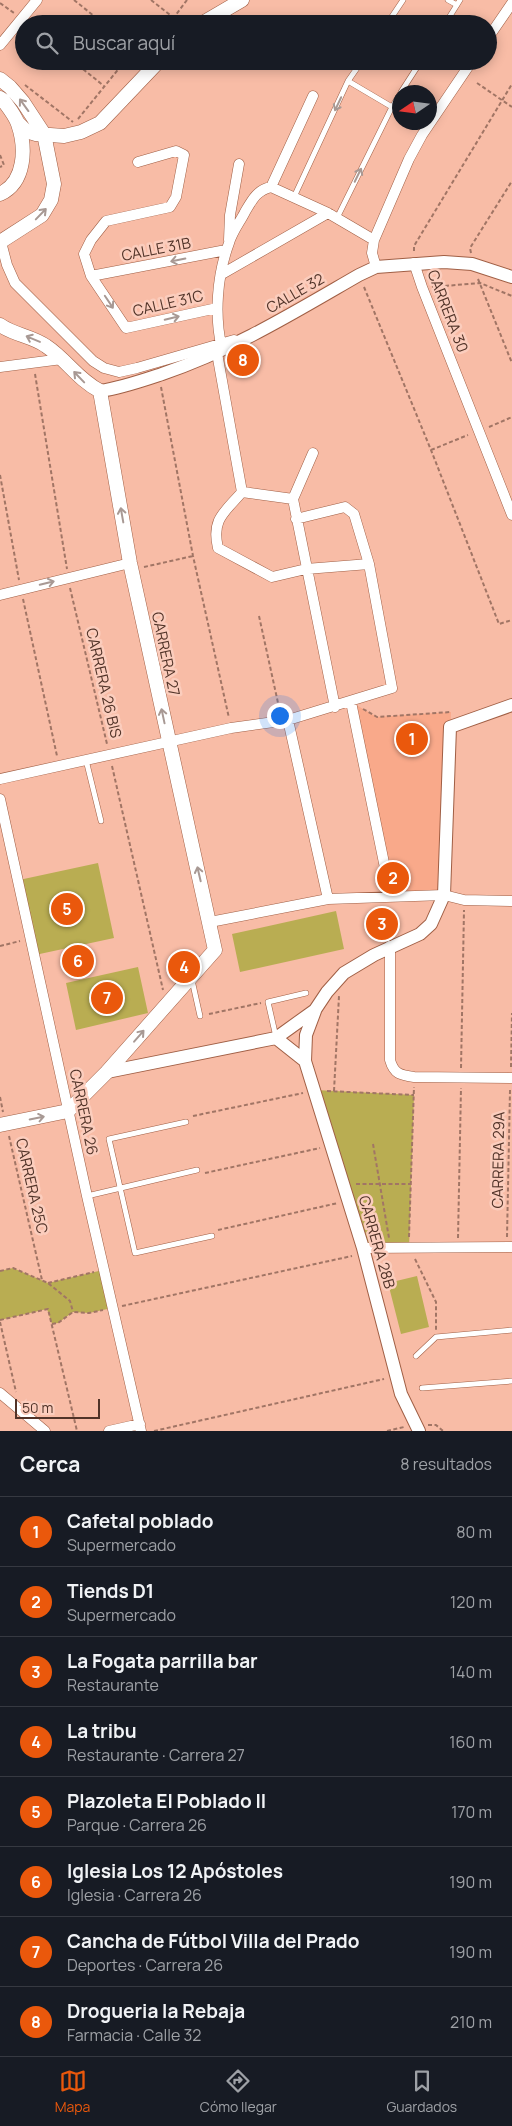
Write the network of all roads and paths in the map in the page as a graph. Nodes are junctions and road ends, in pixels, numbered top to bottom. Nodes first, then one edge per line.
1 (36, 0) edge
2 (74, 0) edge
3 (151, 0) edge
4 (187, 0) edge
5 (242, 0) edge
6 (403, 0) edge
7 (448, 0) edge
8 (460, 0) edge
9 (0, 2) edge
10 (512, 3) edge
11 (457, 6) junction
12 (15, 15) edge
13 (23, 15) edge
14 (93, 15) edge
15 (170, 15) edge
16 (176, 15) edge
17 (216, 15) edge
18 (393, 15) edge
19 (451, 15) edge
20 (15, 25) edge
21 (497, 25) edge
22 (0, 44) edge
23 (84, 70) edge
24 (118, 70) edge
25 (150, 70) edge
26 (356, 70) edge
27 (415, 70) edge
28 (466, 70) edge
29 (0, 79) edge
30 (348, 81) junction
31 (22, 82) dead end
32 (477, 84) dead end
33 (512, 84) edge
34 (406, 85) edge
35 (104, 86) junction
36 (313, 96) dead end
37 (0, 98) edge
38 (501, 100) junction
39 (392, 107) joint
40 (512, 107) edge
41 (18, 123) junction
42 (44, 134) junction
43 (0, 155) edge
44 (138, 162) dead end
45 (239, 164) dead end
46 (0, 167) edge
47 (512, 181) edge
48 (271, 187) junction
49 (0, 194) edge
50 (293, 198) junction
51 (332, 216) junction
52 (374, 240) junction
53 (0, 242) edge
54 (228, 246) junction
55 (414, 263) junction
56 (472, 264) junction
57 (376, 267) junction
58 (222, 274) junction
59 (359, 275) junction
60 (91, 276) junction
61 (512, 277) edge
62 (480, 283) junction
63 (422, 287) junction
64 (512, 296) edge
65 (217, 308) junction
66 (0, 325) edge
67 (220, 349) junction
68 (62, 359) junction
69 (34, 363) junction
70 (512, 363) edge
71 (0, 367) edge
72 (158, 375) junction
73 (100, 391) junction
74 (313, 453) dead end
75 (0, 475) edge
76 (242, 492) junction
77 (293, 499) junction
78 (512, 515) edge
79 (296, 519) junction
80 (193, 556) junction
81 (369, 564) junction
82 (131, 566) junction
83 (306, 569) junction
84 (68, 578) junction
85 (21, 590) junction
86 (0, 595) edge
87 (259, 616) dead end
88 (512, 620) edge
89 (351, 702) junction
90 (335, 706) junction
91 (512, 706) edge
92 (451, 712) dead end
93 (285, 721) junction
94 (231, 728) junction
95 (168, 741) junction
96 (109, 754) junction
97 (86, 760) junction
98 (60, 766) junction
99 (0, 779) edge
100 (0, 799) edge
101 (101, 821) dead end
102 (444, 896) junction
103 (391, 897) junction
104 (328, 899) junction
105 (512, 902) edge
106 (210, 922) junction
107 (32, 939) junction
108 (0, 946) edge
109 (390, 946) junction
110 (191, 977) junction
111 (340, 978) junction
112 (306, 993) dead end
113 (268, 1002) junction
114 (166, 1005) junction
115 (315, 1010) junction
116 (512, 1012) edge
117 (200, 1016) joint
118 (276, 1038) junction
119 (305, 1061) junction
120 (107, 1072) junction
121 (511, 1078) edge
122 (315, 1090) junction
123 (334, 1091) junction
124 (0, 1097) edge
125 (68, 1111) junction
126 (186, 1120) joint
127 (3, 1124) edge
128 (373, 1144) dead end
129 (331, 1146) junction
130 (198, 1172) joint
131 (343, 1184) junction
132 (380, 1184) junction
133 (411, 1184) junction
134 (120, 1188) junction
135 (87, 1196) junction
136 (348, 1200) junction
137 (212, 1234) joint
138 (509, 1247) edge
139 (391, 1248) junction
140 (410, 1248) junction
141 (363, 1250) junction
142 (104, 1270) junction
143 (0, 1271) edge
144 (42, 1280) junction
145 (48, 1283) junction
146 (112, 1308) junction
147 (73, 1312) junction
148 (0, 1321) edge
149 (52, 1324) junction
150 (512, 1330) edge
151 (436, 1337) junction
152 (416, 1356) dead end
153 (396, 1376) junction
154 (512, 1381) edge
155 (422, 1388) dead end
156 (0, 1394) edge
157 (20, 1410) junction
158 (141, 1428) edge
159 (417, 1428) edge
160 (45, 1431) edge
161 (77, 1431) edge
162 (108, 1431) edge
163 (154, 1431) edge
164 (387, 1431) edge

1 - 13 street
2 - 14 path
3 - 15 path
4 - 16 path
5 - 17 main road
6 - 18 lane
7 - 11 lane
8 - 11 lane
9 - 12 path
10 - 21 street
11 - 19 lane
20 - 22 street
23 - 35 path
24 - 35 path
25 - 42 main road
26 - 30 lane
27 - 34 lane
28 - 52 street
42 -> 29 main road
30 - 39 lane
30 -> 50 lane
31 - 35 path
32 - 38 path
33 - 38 path, CARRERA 30
36 - 48 street
37 - 41 main road
38 - 40 path
38 - 55 path, CARRERA 30
51 -> 39 lane
41 - 42 main road
41 - 49 main road
53 -> 42 main road
43 - 46 path
44 - 60 street
45 - 54 street
47 - 56 path
48 - 50 street
48 - 54 street
50 - 51 street
51 - 52 street
51 - 58 street
52 - 57 street
53 - 67 street
54 - 58 street
54 -> 60 street, CALLE 31B
55 - 56 street, CALLE 32
55 - 57 street, CALLE 32
55 - 63 street, CARRERA 30
56 - 61 street, CALLE 32
56 - 62 path
57 - 59 street, CALLE 32
58 - 65 street
59 - 67 street, CALLE 32
59 - 88 path
60 -> 65 street, CALLE 31C
62 - 63 path
62 - 64 path
62 - 70 path
63 - 78 street, CARRERA 30
65 - 67 street
68 -> 66 main road
67 - 72 street, CALLE 32
67 - 76 street
68 - 69 street
73 -> 68 main road
69 - 71 street
69 - 84 path, CARRERA 26 BIS
72 - 73 street, CALLE 32
72 - 80 path
82 -> 73 main road, CARRERA 27
74 - 77 street
75 - 85 path
76 - 77 street
76 - 83 street
77 - 79 street
79 - 81 street
79 - 83 street
80 - 82 path
80 - 94 path
81 - 83 street
81 - 89 street
82 - 84 street
95 -> 82 main road, CARRERA 27
83 - 90 street
85 -> 84 street
84 - 96 path, CARRERA 26 BIS
85 - 86 street
85 - 98 path
87 - 93 path
89 - 90 street
89 - 92 path
89 - 103 street
90 - 93 street
91 - 102 street
93 - 94 street
93 - 104 street
94 - 95 street
95 - 96 street
106 -> 95 main road, CARRERA 27
96 - 97 street
96 - 114 path, CARRERA 26 BIS
97 - 98 street
97 - 101 lane
98 - 99 street
100 - 107 street, CARRERA 26
102 - 103 street
102 - 105 street
102 - 109 street
103 - 104 street
104 - 106 street
106 - 110 main road, CARRERA 27
107 - 108 path
107 - 125 street, CARRERA 26
109 - 111 street
109 - 121 street
110 - 114 main road
110 - 117 lane
111 - 115 street
111 - 123 path
112 - 113 lane
113 - 117 path
113 - 118 lane
120 -> 114 main road
115 - 118 street
115 - 119 street, CARRERA 28B
116 - 121 path, CARRERA 29A
118 - 119 street
118 - 120 street
119 - 122 street, CARRERA 28B
120 - 125 main road
121 - 138 path, CARRERA 29A
122 - 123 path
122 - 126 path
122 - 129 street, CARRERA 28B
123 - 133 path
124 - 127 path, CARRERA 25C
127 -> 125 main road
125 - 135 street, CARRERA 26
126 - 134 lane
127 - 144 path, CARRERA 25C
128 - 132 path
129 - 130 path
129 - 131 street, CARRERA 28B
130 - 134 lane
131 - 132 path
131 - 136 street, CARRERA 28B
132 - 133 path
132 - 139 path
133 - 140 path
134 - 135 lane
134 - 137 lane
135 - 142 street, CARRERA 26
136 - 137 path
136 - 141 street, CARRERA 28B
138 - 140 street
139 - 140 street
139 - 141 street
140 - 151 path
141 - 146 path
141 - 153 street, CARRERA 28B
142 - 145 path
142 - 146 street, CARRERA 26
143 - 144 path
144 - 145 path
145 - 147 path
146 - 147 path
146 - 158 street, CARRERA 26
147 - 149 path
148 - 149 path
148 - 157 path
149 - 161 path
150 - 151 lane
151 - 152 lane
153 - 159 street, CARRERA 28B
153 - 163 path
154 - 155 lane
156 - 157 street
157 - 160 street
158 - 162 street
159 - 164 path

